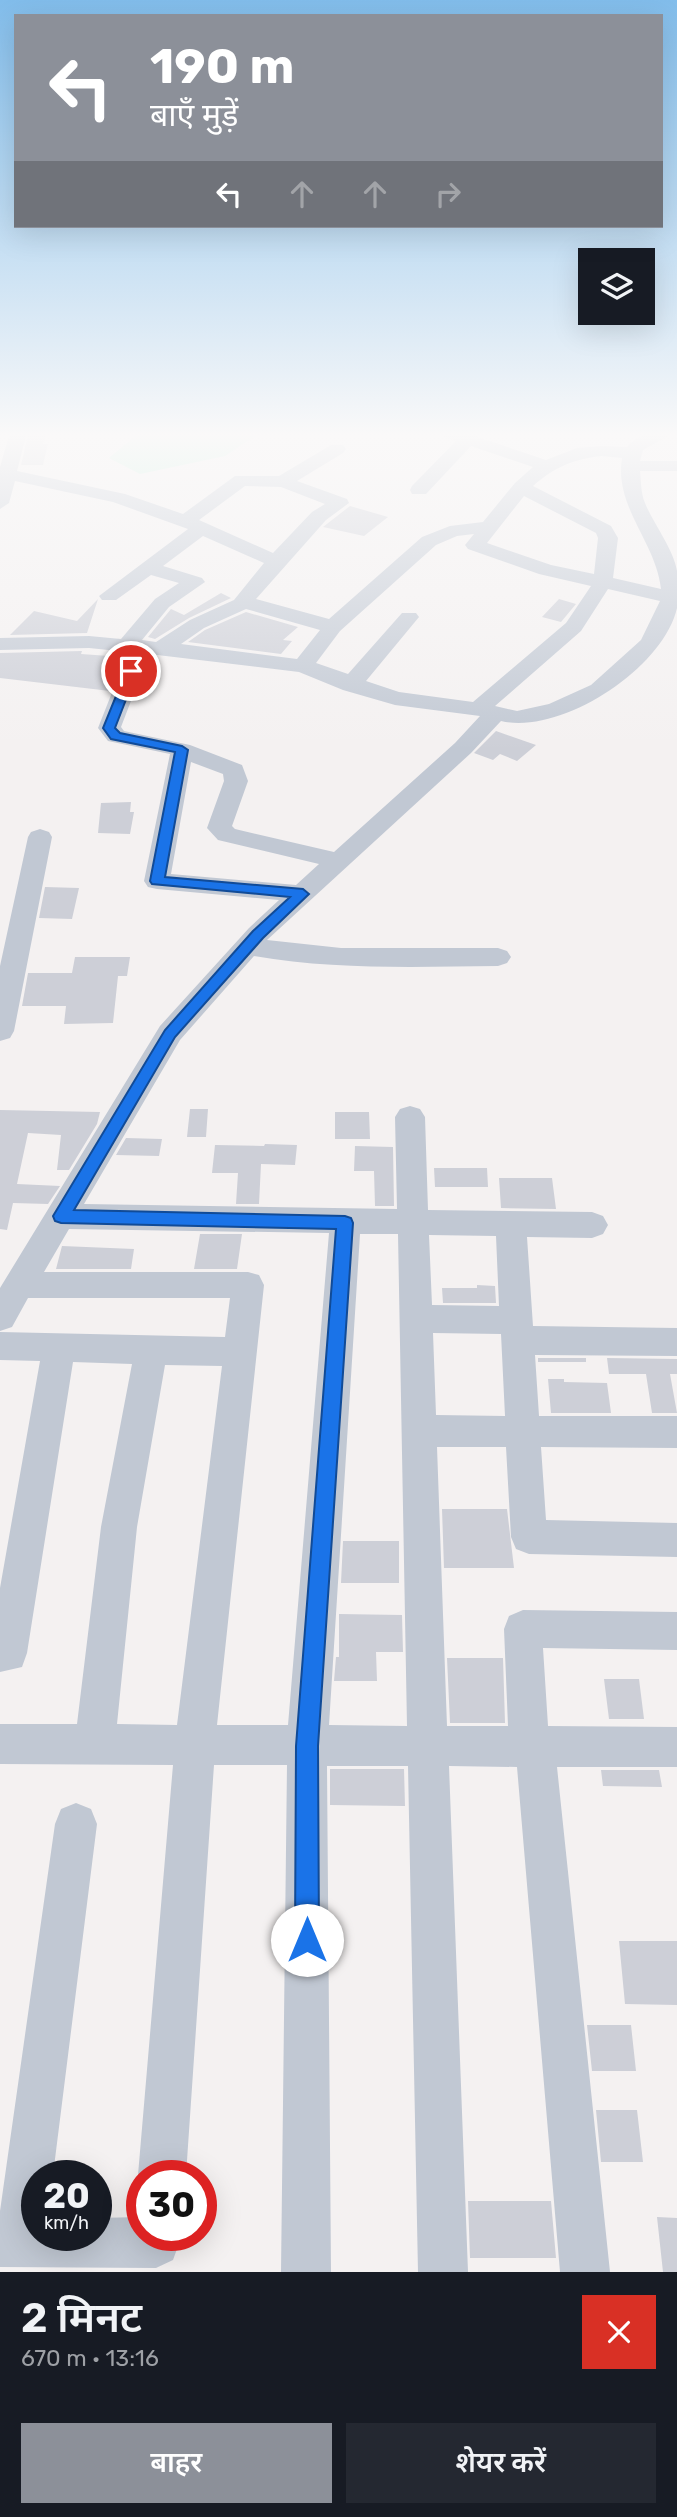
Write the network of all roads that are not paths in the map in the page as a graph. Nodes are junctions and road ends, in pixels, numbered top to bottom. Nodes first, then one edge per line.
1 (179, 538) edge
2 (224, 538) edge
3 (298, 538) edge
4 (434, 538) edge
5 (480, 538) edge
6 (608, 538) edge
7 (652, 538) edge
8 (276, 561) junction
9 (150, 568) junction
10 (603, 582) junction
11 (109, 596) dead end
12 (672, 597) junction
13 (243, 602) junction
14 (409, 617) dead end
15 (333, 627) junction
16 (0, 644) edge
17 (143, 647) junction
18 (303, 666) junction
19 (351, 685) junction
20 (487, 711) junction
21 (182, 750) junction
22 (40, 837) dead end
23 (339, 861) junction
24 (303, 894) junction
25 (248, 946) junction
26 (498, 957) dead end
27 (0, 1031) edge
28 (410, 1117) dead end
29 (61, 1216) junction
30 (345, 1223) junction
31 (413, 1224) junction
32 (511, 1225) junction
33 (592, 1225) dead end
34 (4, 1315) edge
35 (415, 1318) junction
36 (516, 1330) junction
37 (677, 1342) edge
38 (59, 1348) junction
39 (151, 1350) junction
40 (240, 1352) junction
41 (418, 1431) junction
42 (521, 1432) junction
43 (677, 1432) edge
44 (677, 1540) edge
45 (677, 1631) edge
46 (0, 1653) edge
47 (0, 1744) edge
48 (95, 1745) junction
49 (195, 1745) junction
50 (426, 1745) junction
51 (307, 1746) junction
52 (532, 1746) junction
53 (677, 1747) edge
54 (76, 1824) dead end
55 (163, 2160) edge
56 (10, 2243) edge
57 (126, 2243) edge
58 (306, 2272) edge
59 (443, 2272) edge
60 (585, 2272) edge

1 - 9 street
2 - 8 street
3 - 8 street
4 - 15 street
5 - 10 street
6 - 10 street
7 - 12 street
8 - 13 street
9 - 11 street
9 - 17 street
10 - 12 street
10 - 20 street
12 - 20 street
13 - 15 street
13 - 17 street
14 - 19 street
15 - 18 street
16 - 17 street
17 - 18 street
17 - 21 street
18 - 19 street
19 - 20 street
20 - 23 street
21 - 23 street
21 - 24 street
22 - 27 street
23 - 24 street
24 - 25 street
25 - 26 street
25 - 29 street
28 - 31 street
29 - 30 street
29 - 34 street
30 - 31 street
30 - 51 street
31 - 32 street
31 - 35 street
32 - 33 street
32 - 36 street
34 - 38 street
34 - 40 street
35 - 36 street
35 - 41 street
36 - 37 street
36 - 42 street
38 - 39 street
38 - 46 street
39 - 40 street
39 - 48 street
40 - 49 street
41 - 42 street
41 - 50 street
42 - 43 street
42 - 44 street
45 - 52 street
47 - 48 street
48 - 49 street
49 - 51 street
49 - 55 street
50 - 51 street
50 - 52 street
50 - 59 street
51 - 58 street
52 - 53 street
52 - 60 street
54 - 56 street
56 - 57 street

